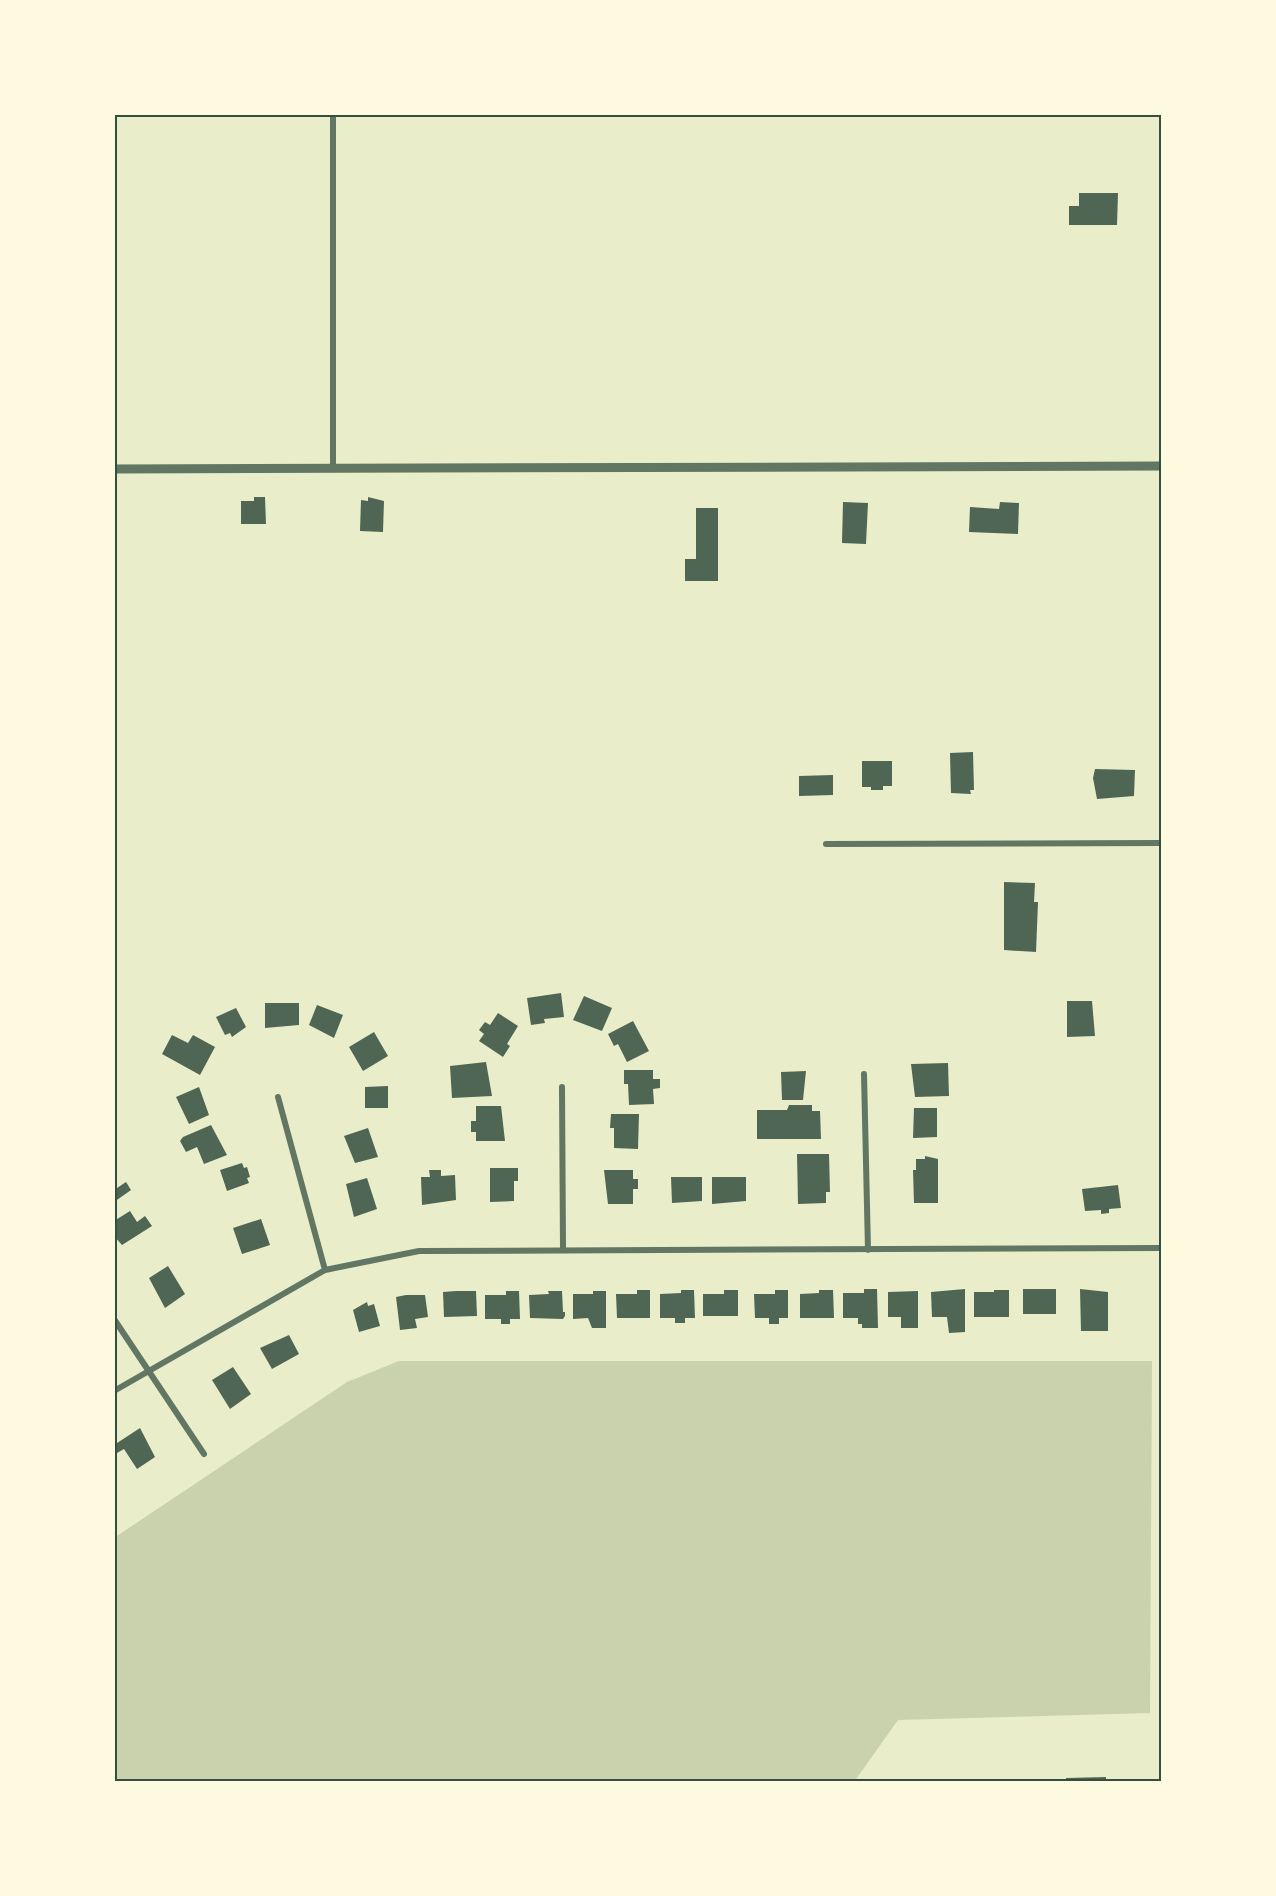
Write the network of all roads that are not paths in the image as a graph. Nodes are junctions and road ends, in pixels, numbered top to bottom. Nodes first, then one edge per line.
1 (333, 114) edge
2 (1162, 466) edge
3 (333, 468) junction
4 (114, 469) edge
5 (1162, 843) edge
6 (826, 844) dead end
7 (864, 1074) dead end
8 (562, 1087) dead end
9 (278, 1097) dead end
10 (1162, 1248) edge
11 (563, 1249) junction
12 (868, 1250) junction
13 (325, 1270) junction
14 (114, 1319) edge
15 (148, 1370) junction
16 (114, 1391) edge
17 (204, 1454) dead end

1 - 3 street
2 - 3 street
3 - 4 street
5 - 6 street
7 - 12 street
8 - 11 street
9 - 13 street
10 - 12 street
11 - 12 street
11 - 13 street
13 - 15 street
14 - 15 street
15 - 16 street
15 - 17 street

